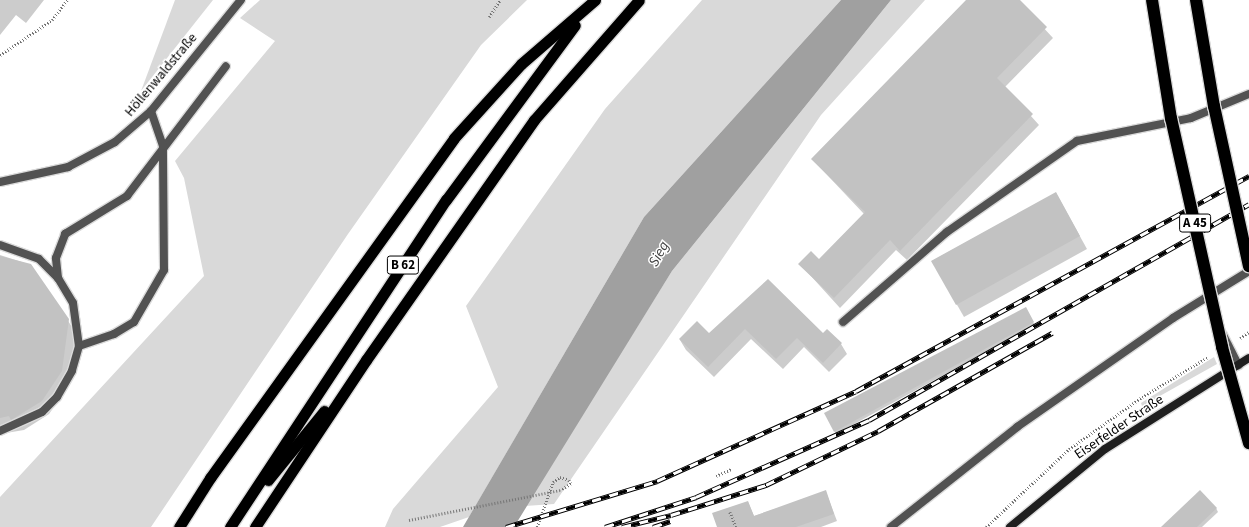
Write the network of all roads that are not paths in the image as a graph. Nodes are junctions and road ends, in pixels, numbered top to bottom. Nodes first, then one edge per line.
1 (241, 0) edge
2 (595, 0) edge
3 (639, 0) edge
4 (1152, 0) edge
5 (1196, 0) edge
6 (586, 10) junction
7 (226, 66) dead end
8 (1249, 94) edge
9 (151, 111) junction
10 (163, 146) junction
11 (0, 182) edge
12 (0, 245) edge
13 (1249, 266) edge
14 (1249, 271) edge
15 (58, 278) junction
16 (1206, 298) junction
17 (843, 322) dead end
18 (79, 346) junction
19 (1249, 358) edge
20 (366, 360) junction
21 (1238, 365) junction
22 (0, 431) edge
23 (1249, 443) edge
24 (179, 527) edge
25 (230, 527) edge
26 (255, 527) edge
27 (891, 527) edge
28 (1010, 527) edge

1 - 9 street, Höllenwaldstraße
2 - 6 highway, B 62
3 - 20 highway, B 62
4 - 23 highway, A 45, bridge
5 - 13 highway, bridge
6 - 24 highway, B 62
6 - 25 highway, B 62
7 - 10 street
8 - 17 street
9 - 10 street
9 - 11 street, Höllenwaldstraße
10 - 15 street
10 - 18 street
12 - 15 street
14 - 16 street
15 - 18 street
16 - 21 street
16 - 27 street
18 - 22 street
19 - 21 main road, Eiserfelder Straße
20 - 25 highway, B 62
20 - 26 highway, B 62
21 - 28 main road, Eiserfelder Straße

